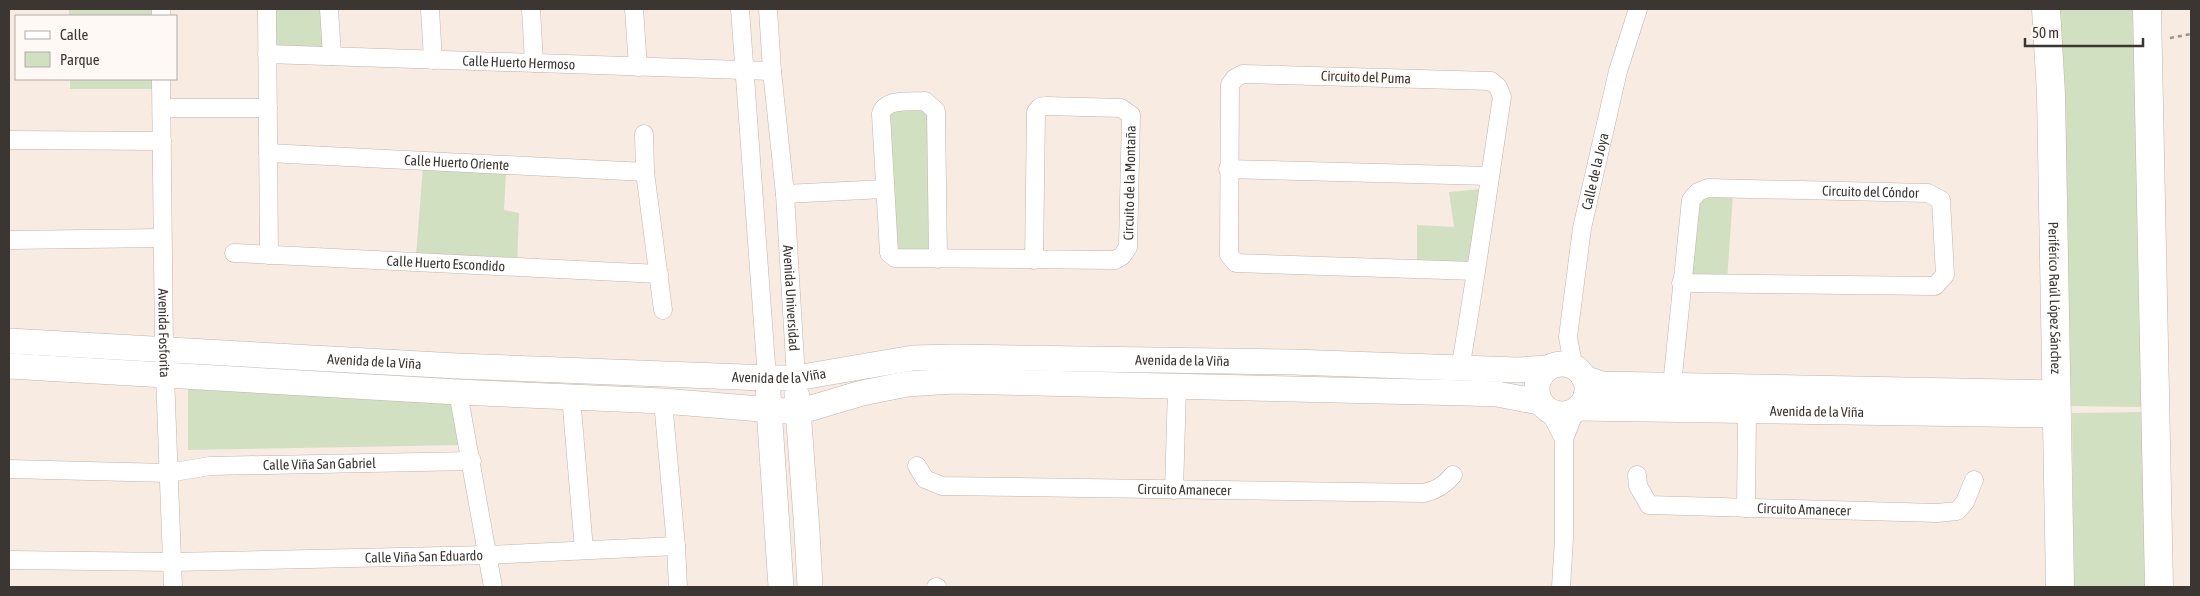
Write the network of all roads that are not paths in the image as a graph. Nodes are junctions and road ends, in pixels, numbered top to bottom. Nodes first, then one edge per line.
1 (267, 9) edge
2 (329, 9) edge
3 (430, 9) edge
4 (531, 9) edge
5 (634, 9) edge
6 (740, 9) edge
7 (768, 9) edge
8 (1638, 9) edge
9 (2046, 9) edge
10 (2147, 9) edge
11 (267, 54) junction
12 (332, 56) junction
13 (434, 60) junction
14 (534, 63) junction
15 (638, 67) junction
16 (744, 70) junction
17 (772, 71) junction
18 (161, 80) edge
19 (162, 108) junction
20 (268, 108) junction
21 (644, 134) dead end
22 (9, 140) edge
23 (162, 141) junction
24 (268, 153) junction
25 (1228, 169) junction
26 (645, 172) junction
27 (1490, 176) junction
28 (884, 190) junction
29 (785, 194) junction
30 (162, 238) junction
31 (9, 240) edge
32 (234, 253) dead end
33 (269, 254) junction
34 (938, 259) junction
35 (1034, 260) junction
36 (1475, 271) junction
37 (659, 274) junction
38 (1682, 283) junction
39 (663, 310) dead end
40 (1568, 337) junction
41 (9, 340) edge
42 (164, 349) junction
43 (1105, 359) junction
44 (1293, 362) junction
45 (9, 366) edge
46 (1550, 367) junction
47 (1460, 368) junction
48 (165, 374) junction
49 (1581, 374) junction
50 (767, 378) junction
51 (796, 378) junction
52 (1104, 385) junction
53 (1672, 385) junction
54 (1177, 388) junction
55 (1293, 389) junction
56 (458, 392) junction
57 (571, 396) junction
58 (1832, 400) junction
59 (663, 401) junction
60 (2056, 404) junction
61 (1545, 407) junction
62 (769, 409) junction
63 (1576, 410) junction
64 (1747, 411) junction
65 (798, 412) junction
66 (1564, 439) junction
67 (472, 460) junction
68 (918, 466) dead end
69 (9, 469) edge
70 (168, 473) junction
71 (1453, 474) dead end
72 (1637, 475) dead end
73 (1974, 480) dead end
74 (1174, 490) junction
75 (1746, 508) junction
76 (676, 546) junction
77 (584, 550) junction
78 (488, 555) junction
79 (9, 560) edge
80 (172, 562) junction
81 (173, 587) edge
82 (493, 587) edge
83 (678, 587) edge
84 (781, 587) edge
85 (810, 587) edge
86 (1561, 587) edge
87 (2060, 587) edge
88 (2159, 587) edge

1 - 11 street
2 - 12 street
3 - 13 street
4 - 14 street
5 - 15 street
6 - 16 street
7 - 17 street, Avenida Universidad
8 - 40 street, Calle de la Joya
9 - 60 main road, Periférico Raúl López Sánchez
10 - 88 main road
11 - 12 street, Calle Huerto Hermoso
11 - 20 street
12 - 13 street, Calle Huerto Hermoso
13 - 14 street, Calle Huerto Hermoso
14 - 15 street, Calle Huerto Hermoso
15 - 16 street, Calle Huerto Hermoso
16 - 17 street, Calle Huerto Hermoso
16 - 50 street
17 - 29 street, Avenida Universidad
18 - 19 street, Avenida Fosforita
19 - 20 street
19 - 23 street, Avenida Fosforita
20 - 24 street
21 - 26 street
22 - 23 street
23 - 30 street, Avenida Fosforita
24 - 26 street, Calle Huerto Oriente
24 - 33 street
25 - 27 street
25 - 27 street, Circuito del Puma
25 - 36 street, Circuito del Puma
26 - 37 street
27 - 36 street, Circuito del Puma
28 - 29 street
28 - 34 street, Circuito de la Montaña
28 - 34 street, Circuito de la Montaña
29 - 51 street, Avenida Universidad
30 - 31 street
30 - 42 street, Avenida Fosforita
32 - 33 street, Calle Huerto Escondido
33 - 37 street, Calle Huerto Escondido
34 - 35 street, Circuito de la Montaña
35 - 35 street, Circuito de la Montaña
36 - 47 street, Circuito del Puma
37 - 39 street
38 - 38 street, Circuito del Cóndor
38 - 53 street, Circuito del Cóndor
40 - 46 street, Calle de la Joya
40 - 49 street, Calle de la Joya
41 - 42 street, Avenida de la Viña
42 - 48 street, Avenida Fosforita
42 - 50 street, Avenida de la Viña
43 - 44 street, Avenida de la Viña
43 - 51 street, Avenida de la Viña
43 - 52 street
44 - 47 street, Avenida de la Viña
44 - 55 street
45 - 48 street, Avenida de la Viña
46 - 47 street, Avenida de la Viña
46 - 49 street
46 - 61 street
48 - 56 street, Avenida de la Viña
48 - 70 street, Avenida Fosforita
49 - 53 street, Avenida de la Viña
49 - 63 street
50 - 51 street, Avenida de la Viña
50 - 62 street
51 - 65 street, Avenida Universidad
52 - 54 street, Avenida de la Viña
52 - 65 street, Avenida de la Viña
53 - 58 street, Avenida de la Viña
54 - 55 street, Avenida de la Viña
54 - 74 street
55 - 61 street, Avenida de la Viña
56 - 57 street, Avenida de la Viña
56 - 67 street
57 - 59 street, Avenida de la Viña
57 - 77 street
58 - 60 street, Avenida de la Viña
58 - 64 street, Avenida de la Viña
59 - 62 street, Avenida de la Viña
59 - 76 street
60 - 87 main road, Periférico Raúl López Sánchez
61 - 63 street
61 - 66 street
62 - 65 street, Avenida de la Viña
62 - 84 street
63 - 64 street, Avenida de la Viña
63 - 66 street
64 - 75 street
65 - 85 street, Avenida Universidad
66 - 86 street
67 - 70 street, Calle Viña San Gabriel
67 - 78 street
68 - 74 street, Circuito Amanecer
69 - 70 street, Calle Viña San Gabriel
70 - 80 street, Avenida Fosforita
71 - 74 street, Circuito Amanecer
72 - 75 street, Circuito Amanecer
73 - 75 street, Circuito Amanecer
76 - 77 street, Calle Viña San Eduardo
76 - 83 street
77 - 78 street, Calle Viña San Eduardo
78 - 80 street, Calle Viña San Eduardo
78 - 82 street
79 - 80 street, Calle Viña San Eduardo
80 - 81 street, Avenida Fosforita

